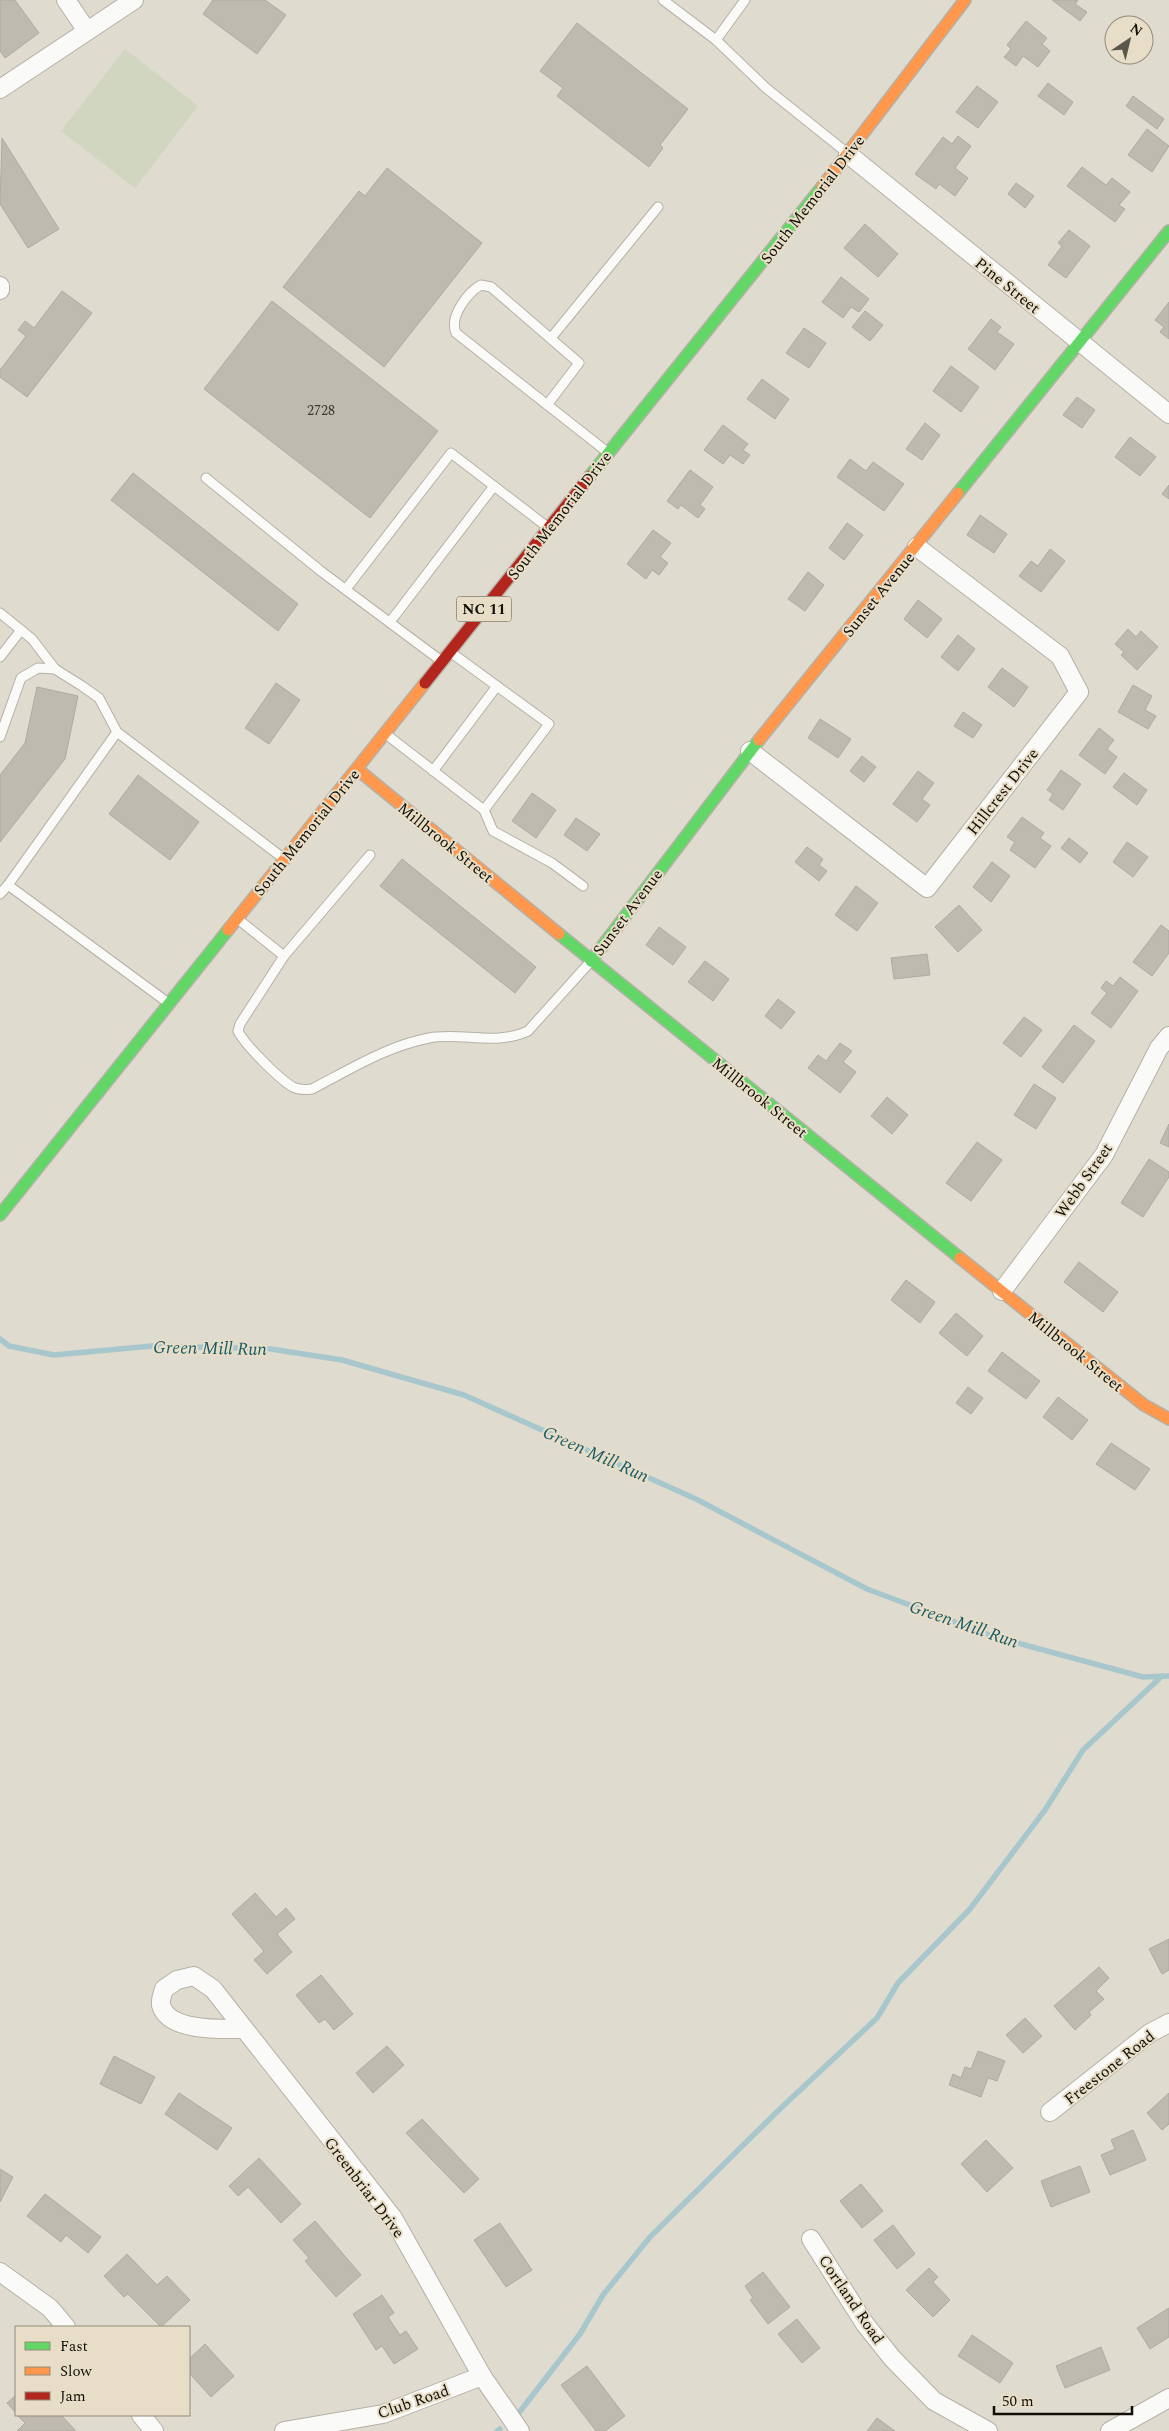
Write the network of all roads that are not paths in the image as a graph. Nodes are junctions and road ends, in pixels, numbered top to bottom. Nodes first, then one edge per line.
1 (66, 0) edge
2 (134, 0) edge
3 (663, 0) edge
4 (745, 0) edge
5 (965, 0) edge
6 (87, 31) junction
7 (716, 40) junction
8 (0, 88) edge
9 (848, 154) junction
10 (658, 207) dead end
11 (1169, 231) edge
12 (0, 286) edge
13 (0, 290) edge
14 (551, 338) junction
15 (1079, 343) junction
16 (547, 404) junction
17 (1169, 414) edge
18 (607, 452) junction
19 (206, 478) dead end
20 (494, 486) junction
21 (549, 528) junction
22 (916, 547) junction
23 (346, 589) junction
24 (0, 613) edge
25 (390, 622) junction
26 (21, 630) junction
27 (450, 652) junction
28 (0, 657) edge
29 (442, 662) junction
30 (55, 669) junction
31 (497, 686) junction
32 (117, 732) junction
33 (385, 734) junction
34 (0, 738) edge
35 (750, 751) junction
36 (357, 769) junction
37 (433, 771) junction
38 (484, 810) junction
39 (370, 855) dead end
40 (284, 859) junction
41 (8, 885) junction
42 (583, 886) dead end
43 (0, 894) edge
44 (237, 919) junction
45 (284, 956) junction
46 (591, 961) junction
47 (169, 1003) junction
48 (1169, 1036) edge
49 (0, 1215) edge
50 (1002, 1291) junction
51 (1169, 1420) edge
52 (1169, 2023) edge
53 (244, 2029) dead end
54 (1050, 2112) dead end
55 (811, 2239) dead end
56 (0, 2272) edge
57 (65, 2326) edge
58 (482, 2376) junction
59 (1169, 2398) edge
60 (142, 2416) edge
61 (1133, 2426) edge
62 (154, 2431) edge
63 (284, 2431) edge
64 (520, 2431) edge
65 (988, 2431) edge
66 (1110, 2431) edge

1 - 6 street
2 - 6 street
3 - 7 lane
4 - 7 lane
5 - 9 street, South Memorial Drive / NC 11
6 - 8 street
7 - 9 lane
9 - 15 street, Pine Street
9 - 18 street, South Memorial Drive / NC 11
10 - 14 lane
11 - 15 street, Sunset Avenue
12 - 13 street
14 - 16 lane
14 - 16 lane
15 - 17 street, Pine Street
15 - 22 street, Sunset Avenue
16 - 18 lane
18 - 21 street, South Memorial Drive / NC 11
19 - 23 lane
20 - 21 lane
20 - 23 lane
20 - 25 lane
21 - 27 street, South Memorial Drive / NC 11
22 - 35 street, Sunset Avenue
22 - 35 street, Hillcrest Drive
23 - 25 lane
24 - 26 lane
25 - 29 lane
26 - 28 lane
26 - 30 lane
27 - 29 street, South Memorial Drive / NC 11
27 - 31 lane
29 - 33 street, South Memorial Drive / NC 11
30 - 32 lane
30 - 34 lane
31 - 37 lane
31 - 38 lane
32 - 40 lane
32 - 41 lane
33 - 36 street, South Memorial Drive / NC 11
33 - 37 lane
35 - 46 street, Sunset Avenue
36 - 40 street, South Memorial Drive / NC 11
36 - 46 street, Millbrook Street
37 - 38 lane
38 - 42 lane
39 - 45 lane
40 - 44 street, South Memorial Drive / NC 11
41 - 43 lane
41 - 47 lane
44 - 45 lane
44 - 47 street, South Memorial Drive / NC 11
45 - 46 lane
46 - 50 street, Millbrook Street
47 - 49 street, South Memorial Drive / NC 11
48 - 50 street, Webb Street
50 - 51 street, Millbrook Street
52 - 54 street, Freestone Road
53 - 58 street, Greenbriar Drive
55 - 65 street, Cortland Road
56 - 57 street
58 - 63 street, Club Road
58 - 64 street, Greenbriar Drive
59 - 61 street
60 - 62 street
61 - 66 street

